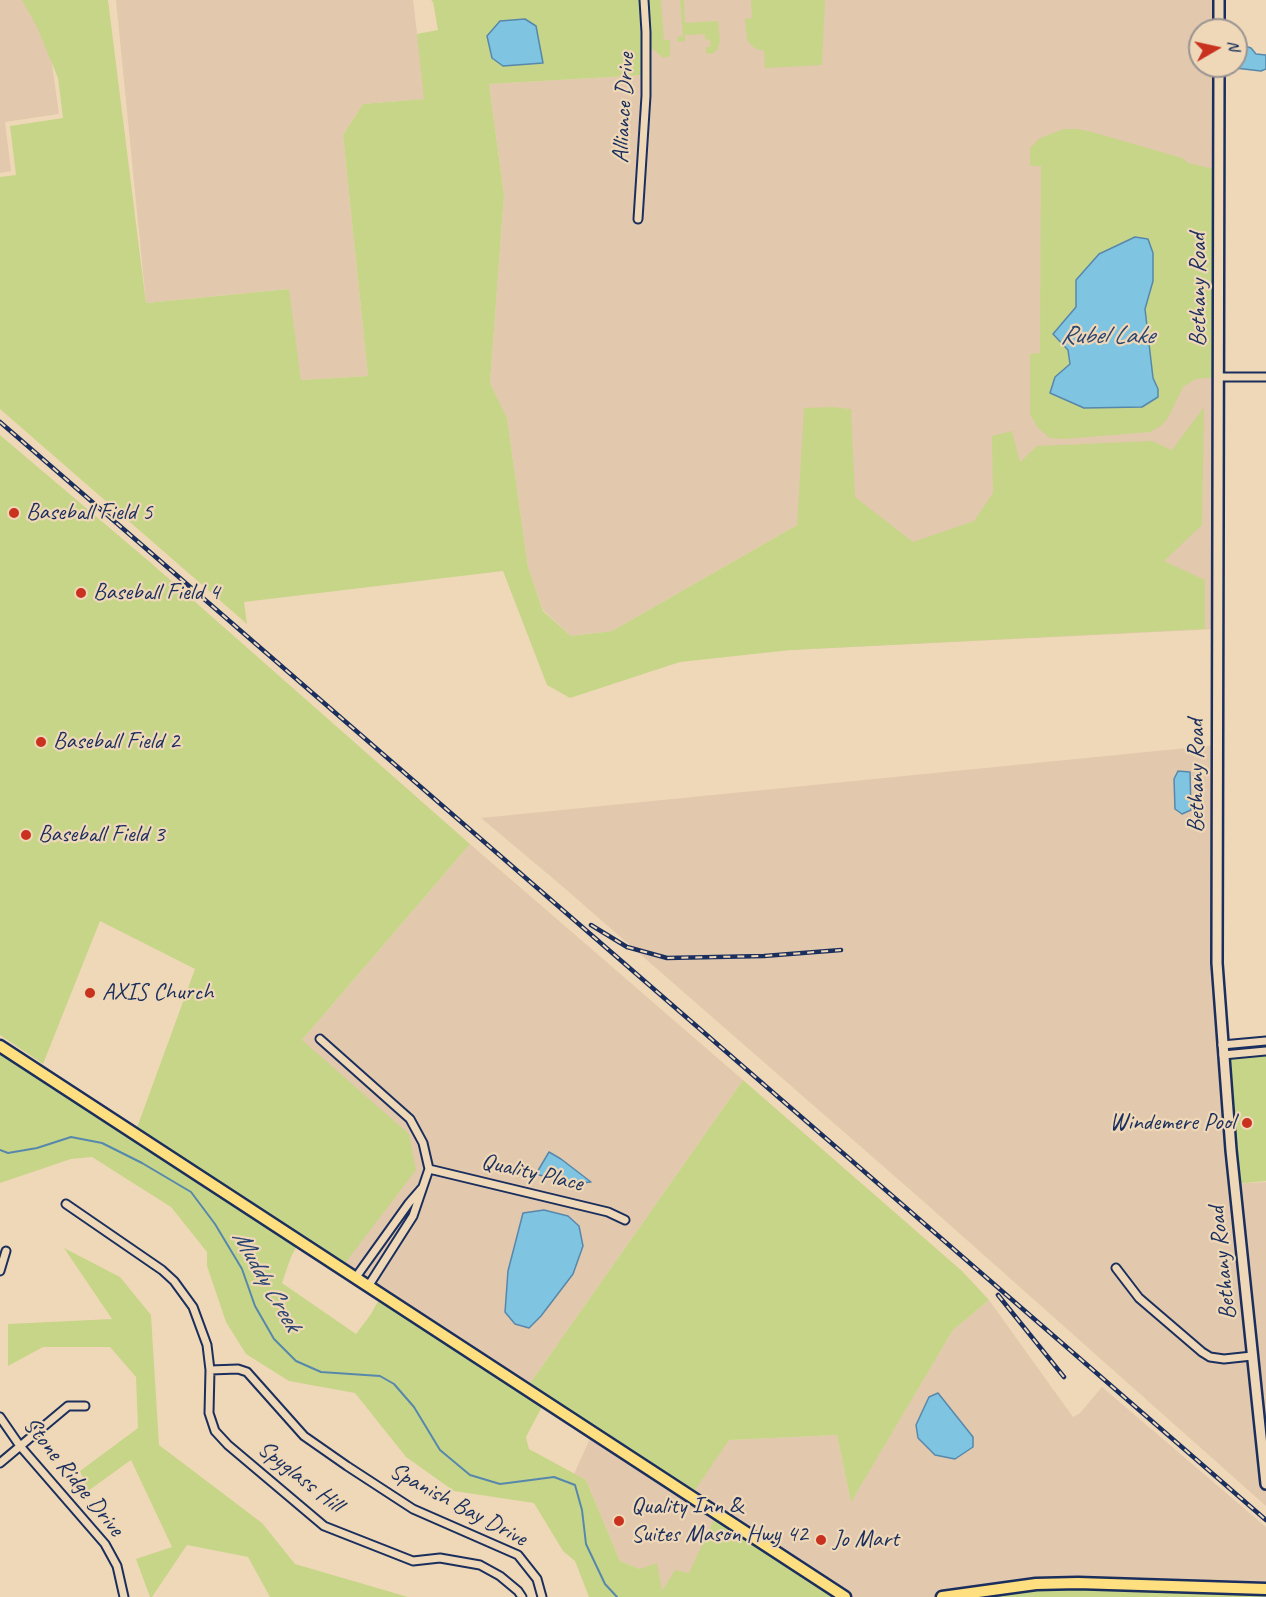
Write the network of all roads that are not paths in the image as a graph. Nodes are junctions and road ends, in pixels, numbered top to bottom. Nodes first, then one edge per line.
1 (644, 0) edge
2 (1219, 0) edge
3 (1219, 18) edge
4 (1219, 78) edge
5 (638, 219) dead end
6 (1218, 377) junction
7 (1266, 377) edge
8 (320, 1039) dead end
9 (1266, 1041) edge
10 (0, 1046) edge
11 (1222, 1050) junction
12 (1266, 1051) edge
13 (429, 1168) junction
14 (423, 1186) junction
15 (66, 1204) dead end
16 (625, 1220) dead end
17 (6, 1251) dead end
18 (1116, 1268) dead end
19 (0, 1271) edge
20 (356, 1276) junction
21 (369, 1285) junction
22 (1252, 1356) junction
23 (210, 1370) junction
24 (85, 1406) dead end
25 (0, 1418) edge
26 (20, 1446) junction
27 (0, 1463) edge
28 (1266, 1484) edge
29 (823, 1581) junction
30 (1266, 1589) edge
31 (124, 1597) edge
32 (522, 1597) edge
33 (542, 1597) edge
34 (834, 1597) edge
35 (845, 1597) edge
36 (942, 1597) edge

1 - 5 street, Alliance Drive
2 - 3 main road
4 - 6 main road, Bethany Road
6 - 7 street
6 - 11 main road, Bethany Road
8 - 13 street
9 - 11 street
10 - 20 main road
11 - 12 street
11 - 22 main road, Bethany Road
13 - 14 street
13 - 16 street, Quality Place
14 - 20 street
14 - 21 street
15 - 23 street
17 - 19 street
18 - 22 street
20 - 21 main road
21 - 29 main road
22 - 28 main road, Bethany Road
23 - 32 street, Spyglass Hill
23 - 33 street, Spanish Bay Drive
24 - 26 street
25 - 26 street, Stone Ridge Drive
26 - 27 street
26 - 31 street, Stone Ridge Drive
29 - 34 main road
29 - 35 main road
30 - 36 main road

